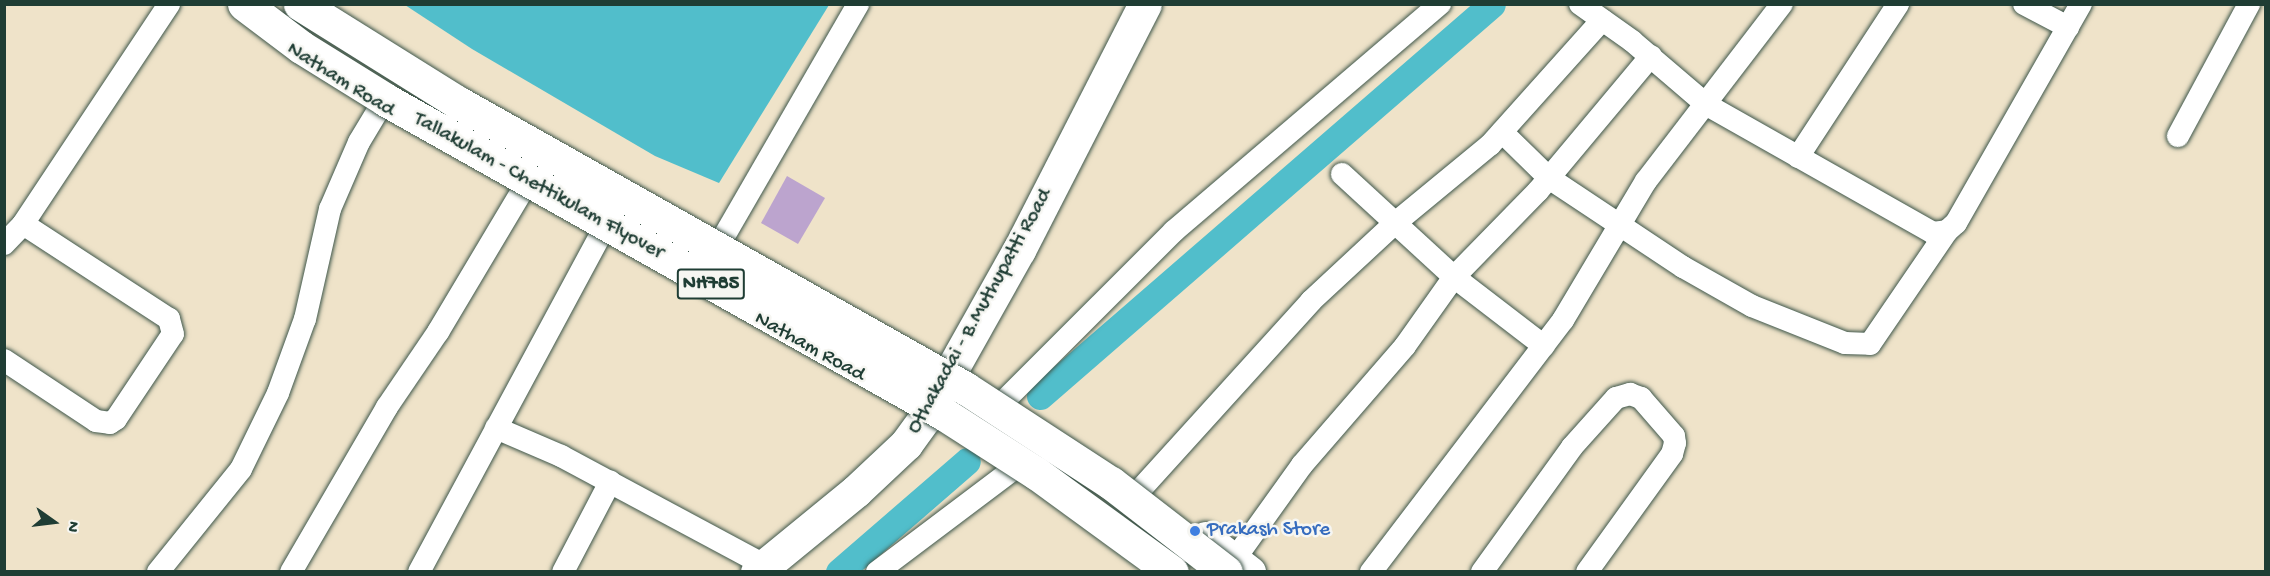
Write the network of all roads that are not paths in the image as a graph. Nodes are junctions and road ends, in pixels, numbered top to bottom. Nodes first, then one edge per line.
1 (169, 4) edge
2 (229, 4) edge
3 (244, 4) edge
4 (300, 4) edge
5 (321, 4) edge
6 (858, 4) edge
7 (1145, 4) edge
8 (1440, 4) edge
9 (1580, 4) edge
10 (1782, 4) edge
11 (1898, 4) edge
12 (2024, 4) edge
13 (2081, 4) edge
14 (2249, 4) edge
15 (1602, 20) junction
16 (2068, 27) junction
17 (1651, 56) junction
18 (1707, 105) junction
19 (380, 107) junction
20 (1502, 132) junction
21 (2178, 136) dead end
22 (1798, 157) junction
23 (1342, 174) dead end
24 (1549, 178) junction
25 (525, 188) junction
26 (24, 224) junction
27 (1394, 224) junction
28 (1620, 227) junction
29 (1947, 231) junction
30 (602, 232) junction
31 (723, 238) junction
32 (4, 244) edge
33 (1454, 277) junction
34 (1544, 346) junction
35 (4, 360) edge
36 (954, 368) junction
37 (1005, 400) junction
38 (927, 414) junction
39 (496, 428) junction
40 (1015, 468) junction
41 (610, 482) junction
42 (1139, 491) junction
43 (761, 568) edge
44 (1236, 568) edge
45 (158, 572) edge
46 (291, 572) edge
47 (419, 572) edge
48 (563, 572) edge
49 (877, 572) edge
50 (1161, 572) edge
51 (1172, 572) edge
52 (1371, 572) edge
53 (1482, 572) edge
54 (1587, 572) edge

1 - 26 street
2 - 19 main road, Natham Road
3 - 51 main road, Tallakulam - Chettikulam Flyover / NH785, bridge
4 - 44 main road, Tallakulam - Chettikulam Flyover / NH785, bridge
5 - 31 main road
6 - 31 street
7 - 36 main road, Othakadai - B.Muthupatti Road
8 - 37 street
9 - 15 street
10 - 18 street
11 - 22 street
12 - 16 street
13 - 16 street
14 - 21 street
15 - 17 street
15 - 20 street
16 - 29 street
17 - 18 street
17 - 24 street
18 - 22 street
18 - 28 street
19 - 25 main road, Natham Road
19 - 45 street
20 - 24 street
20 - 27 street
22 - 29 street
23 - 27 street
24 - 28 street
24 - 33 street
25 - 30 main road, Natham Road
25 - 46 street
26 - 32 street
26 - 35 street
27 - 33 street
27 - 42 street
28 - 29 street
28 - 34 street
30 - 38 main road, Natham Road
30 - 39 street
31 - 36 main road
33 - 34 street
33 - 44 street
34 - 52 street
36 - 37 main road
36 - 38 main road, Othakadai - B.Muthupatti Road
37 - 42 main road
38 - 40 main road, Natham Road
38 - 43 main road, Othakadai - B.Muthupatti Road
39 - 41 street
39 - 47 street
40 - 49 street
40 - 50 main road, Natham Road
41 - 43 street
41 - 48 street
42 - 44 main road
53 - 54 street

